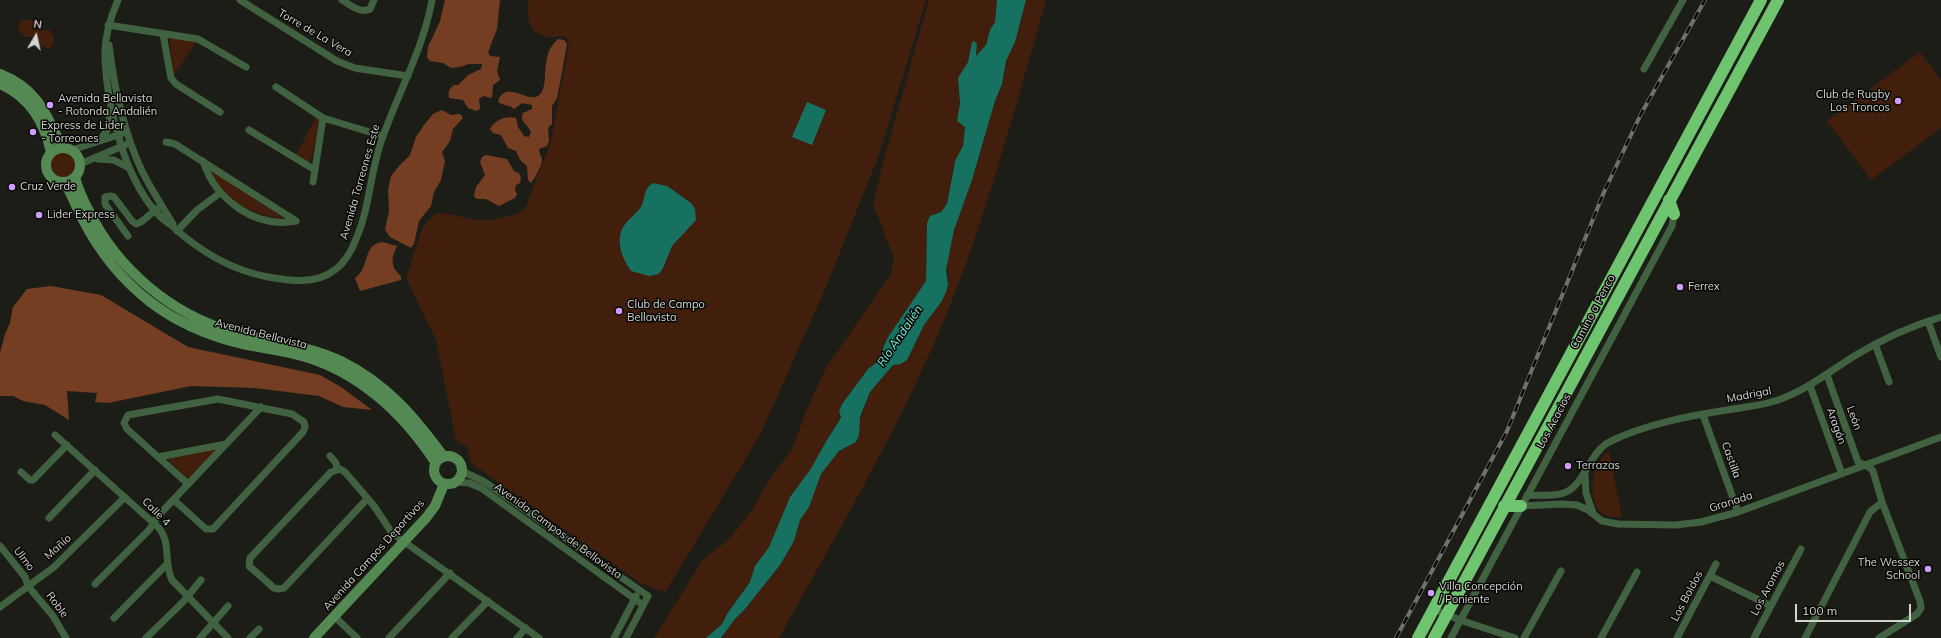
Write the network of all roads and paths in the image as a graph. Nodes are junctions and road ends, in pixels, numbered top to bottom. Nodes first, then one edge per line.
1 (118, 0) edge
2 (240, 0) edge
3 (342, 0) edge
4 (374, 0) edge
5 (432, 0) edge
6 (1683, 0) edge
7 (1761, 0) edge
8 (1778, 0) edge
9 (108, 25) junction
10 (163, 34) junction
11 (246, 67) dead end
12 (1644, 70) dead end
13 (0, 74) edge
14 (408, 76) junction
15 (0, 84) edge
16 (276, 87) dead end
17 (110, 102) junction
18 (220, 112) dead end
19 (323, 118) junction
20 (249, 130) dead end
21 (128, 131) junction
22 (118, 135) junction
23 (383, 136) junction
24 (131, 142) junction
25 (166, 142) dead end
26 (96, 143) junction
27 (121, 146) junction
28 (67, 149) junction
29 (51, 152) junction
30 (94, 159) junction
31 (203, 161) junction
32 (80, 164) junction
33 (131, 170) junction
34 (315, 170) junction
35 (75, 177) junction
36 (64, 182) junction
37 (313, 182) dead end
38 (220, 193) junction
39 (1669, 200) junction
40 (161, 206) junction
41 (154, 211) junction
42 (1674, 214) joint
43 (177, 231) junction
44 (128, 236) dead end
45 (1941, 317) edge
46 (1928, 321) junction
47 (1874, 344) junction
48 (1941, 356) edge
49 (1827, 376) junction
50 (1889, 382) dead end
51 (1810, 386) junction
52 (261, 407) junction
53 (1703, 415) junction
54 (55, 435) dead end
55 (1941, 437) edge
56 (226, 444) junction
57 (67, 445) junction
58 (330, 456) dead end
59 (158, 457) junction
60 (440, 459) junction
61 (1865, 465) junction
62 (338, 469) junction
63 (95, 470) junction
64 (462, 470) junction
65 (21, 472) dead end
66 (1585, 474) junction
67 (1842, 474) junction
68 (457, 482) junction
69 (188, 484) junction
70 (444, 484) junction
71 (1527, 495) junction
72 (125, 497) junction
73 (367, 499) junction
74 (174, 500) junction
75 (1882, 502) junction
76 (1504, 506) junction
77 (1521, 506) junction
78 (1738, 512) junction
79 (1593, 513) junction
80 (50, 518) dead end
81 (154, 523) junction
82 (404, 542) junction
83 (0, 546) edge
84 (1801, 549) dead end
85 (167, 564) junction
86 (1716, 564) dead end
87 (1561, 571) dead end
88 (1637, 572) dead end
89 (450, 573) junction
90 (1710, 576) junction
91 (201, 580) dead end
92 (95, 584) dead end
93 (28, 586) junction
94 (638, 591) junction
95 (187, 596) junction
96 (634, 599) junction
97 (488, 601) junction
98 (643, 605) junction
99 (228, 606) dead end
100 (1771, 606) junction
101 (0, 607) edge
102 (1433, 609) junction
103 (1446, 615) junction
104 (334, 616) junction
105 (114, 618) dead end
106 (1460, 620) junction
107 (213, 623) junction
108 (259, 628) dead end
109 (526, 628) junction
110 (66, 638) edge
111 (146, 638) edge
112 (200, 638) edge
113 (228, 638) edge
114 (250, 638) edge
115 (314, 638) edge
116 (357, 638) edge
117 (389, 638) edge
118 (452, 638) edge
119 (517, 638) edge
120 (539, 638) edge
121 (614, 638) edge
122 (626, 638) edge
123 (1418, 638) edge
124 (1434, 638) edge
125 (1450, 638) edge
126 (1515, 638) edge
127 (1524, 638) edge
128 (1601, 638) edge
129 (1677, 638) edge
130 (1754, 638) edge
131 (1805, 638) edge
132 (1879, 638) edge

1 - 9 street
2 - 14 street, Torre de La Vera
3 - 4 street
5 - 14 street, Avenida Torreones Este
6 - 12 street
7 - 102 highway, Camino a Penco
8 - 39 highway, Camino a Penco
9 - 10 street
9 - 17 street
9 - 21 street, Avenida Torreones Este
10 - 11 street
10 - 18 street
13 - 28 street
14 - 23 street, Avenida Torreones Este
15 - 29 street
16 - 19 street
17 - 22 street, Avenida Torreones Este
17 - 26 street
19 - 23 street
19 - 34 street
20 - 34 street
21 - 22 street
21 - 24 street, Avenida Torreones Este
22 - 26 street
22 - 27 street, Avenida Torreones Este
23 - 43 street, Avenida Torreones Este
24 - 27 street
24 - 40 street, Avenida Torreones Este
25 - 31 street
26 - 28 street
27 - 30 street
27 - 33 street, Avenida Torreones Este
28 - 29 street
28 - 32 street
29 - 36 street
30 - 32 street
30 - 33 street
31 - 38 street
31 - 38 street
32 - 35 street
33 - 41 street, Avenida Torreones Este
34 - 37 street
35 - 36 street
35 - 60 street, Avenida Bellavista
36 - 60 street, Avenida Bellavista
38 - 43 street
39 - 42 highway
39 - 76 highway, Camino a Penco
40 - 41 street
40 - 43 street, Avenida Torreones Este
41 - 43 street, Avenida Torreones Este
41 - 44 street
42 - 71 street, Los Acacios
45 - 46 street, Madrigal
46 - 47 street, Madrigal
46 - 48 street
47 - 49 street, Madrigal
47 - 50 street
49 - 51 street, Madrigal
49 - 61 street, León
51 - 53 street, Madrigal
51 - 67 street, Aragón
52 - 56 street
52 - 59 street
52 - 74 street
53 - 66 street, Madrigal
53 - 78 street, Castilla
54 - 57 street, Calle 4
55 - 61 street, Granada
56 - 59 street
56 - 69 street
57 - 63 street, Calle 4
57 - 65 street
58 - 62 street
59 - 69 street
60 - 64 street
60 - 70 street
61 - 67 street, Granada
61 - 75 street, León
62 - 73 street
62 - 73 street
63 - 72 street, Calle 4
63 - 80 street
64 - 68 street
64 - 94 street, Avenida Campos de Bellavista
66 - 71 street, Madrigal
66 - 79 street
67 - 78 street, Granada
68 - 70 street
68 - 96 street, Avenida Campos de Bellavista
69 - 74 street
70 - 82 street, Avenida Campos Deportivos
71 - 77 street, Los Acacios
72 - 81 street, Calle 4
72 - 93 street, Mañío
73 - 82 street
74 - 81 street
75 - 131 street
75 - 132 street, León
76 - 77 highway
76 - 103 highway, Camino a Penco
77 - 79 street, Granada
77 - 106 street, Los Acacios
78 - 79 street, Granada
81 - 85 street, Calle 4
81 - 92 street
82 - 89 street
82 - 104 street, Avenida Campos Deportivos
83 - 93 street, Ulmo
84 - 100 street, Los Aromos
85 - 95 street, Calle 4
85 - 105 street
86 - 90 street, Los Boldos
87 - 127 street
88 - 128 street
89 - 97 street
89 - 117 street
90 - 100 street
90 - 129 street, Los Boldos
91 - 95 street
93 - 101 street, Mañío
93 - 110 street, Roble
94 - 96 street
94 - 98 street, Avenida Campos de Bellavista
95 - 107 street, Calle 4
95 - 111 street
96 - 98 street, Avenida Campos de Bellavista
96 - 121 street
97 - 109 street
97 - 118 street
98 - 122 street
99 - 107 street
100 - 130 street, Los Aromos
102 - 103 street
102 - 123 highway, Camino a Penco
103 - 106 street
103 - 124 highway, Camino a Penco
104 - 115 street, Avenida Campos Deportivos
104 - 116 street
106 - 125 street, Los Acacios
106 - 126 street
107 - 112 street
107 - 113 street, Calle 4
108 - 114 street
109 - 119 street
109 - 120 street

